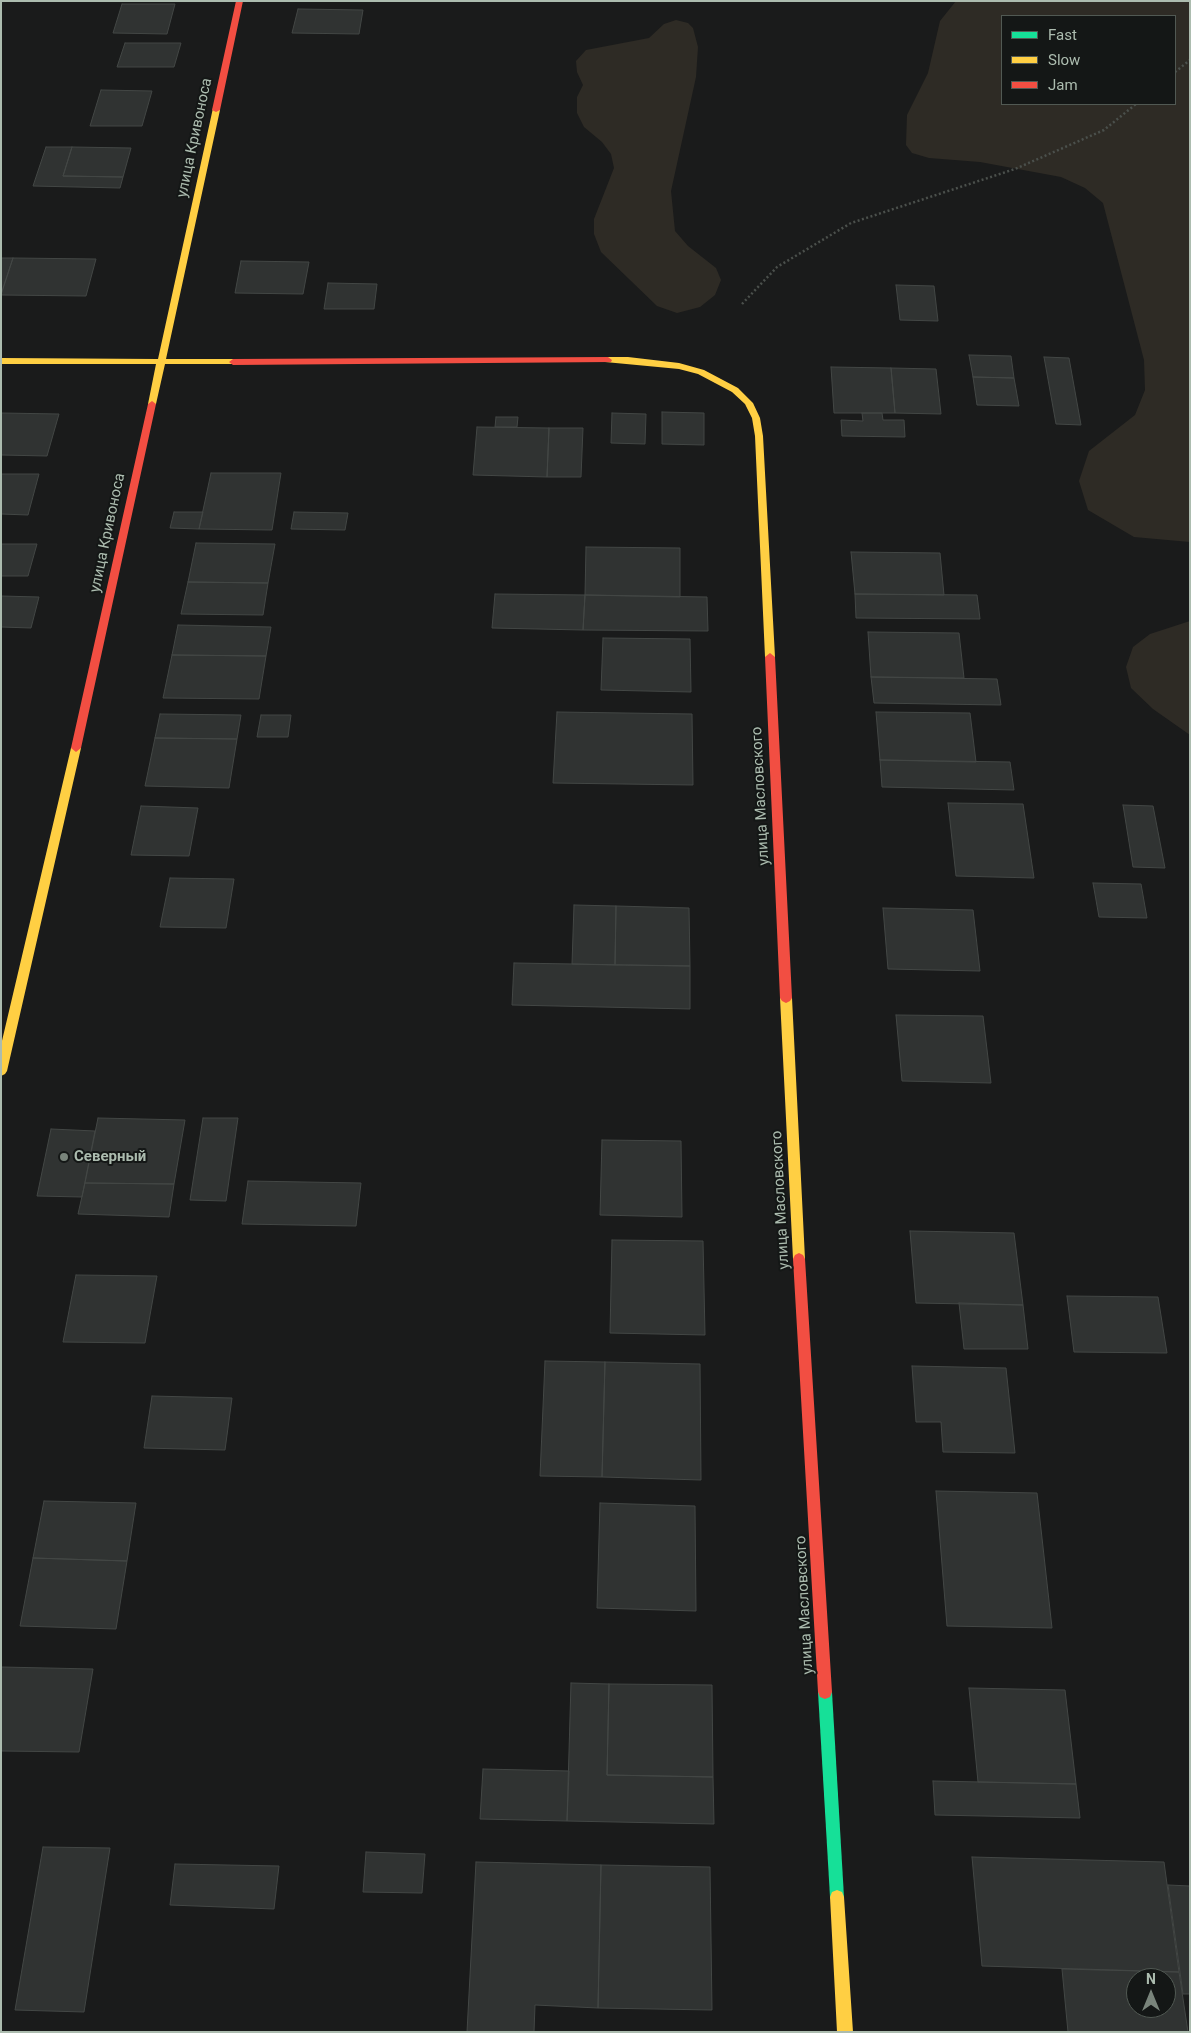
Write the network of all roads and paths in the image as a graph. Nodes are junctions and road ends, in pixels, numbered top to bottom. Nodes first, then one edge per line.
1 (240, 1) edge
2 (1190, 60) edge
3 (1176, 71) edge
4 (1135, 105) edge
5 (742, 304) dead end
6 (1, 361) edge
7 (161, 362) junction
8 (1, 1071) edge
9 (845, 2032) edge

1 - 7 street, улица Кривоноса
2 - 3 path
4 - 5 path
6 - 7 street, улица Масловского
7 - 8 street, улица Кривоноса
7 - 9 street, улица Масловского

